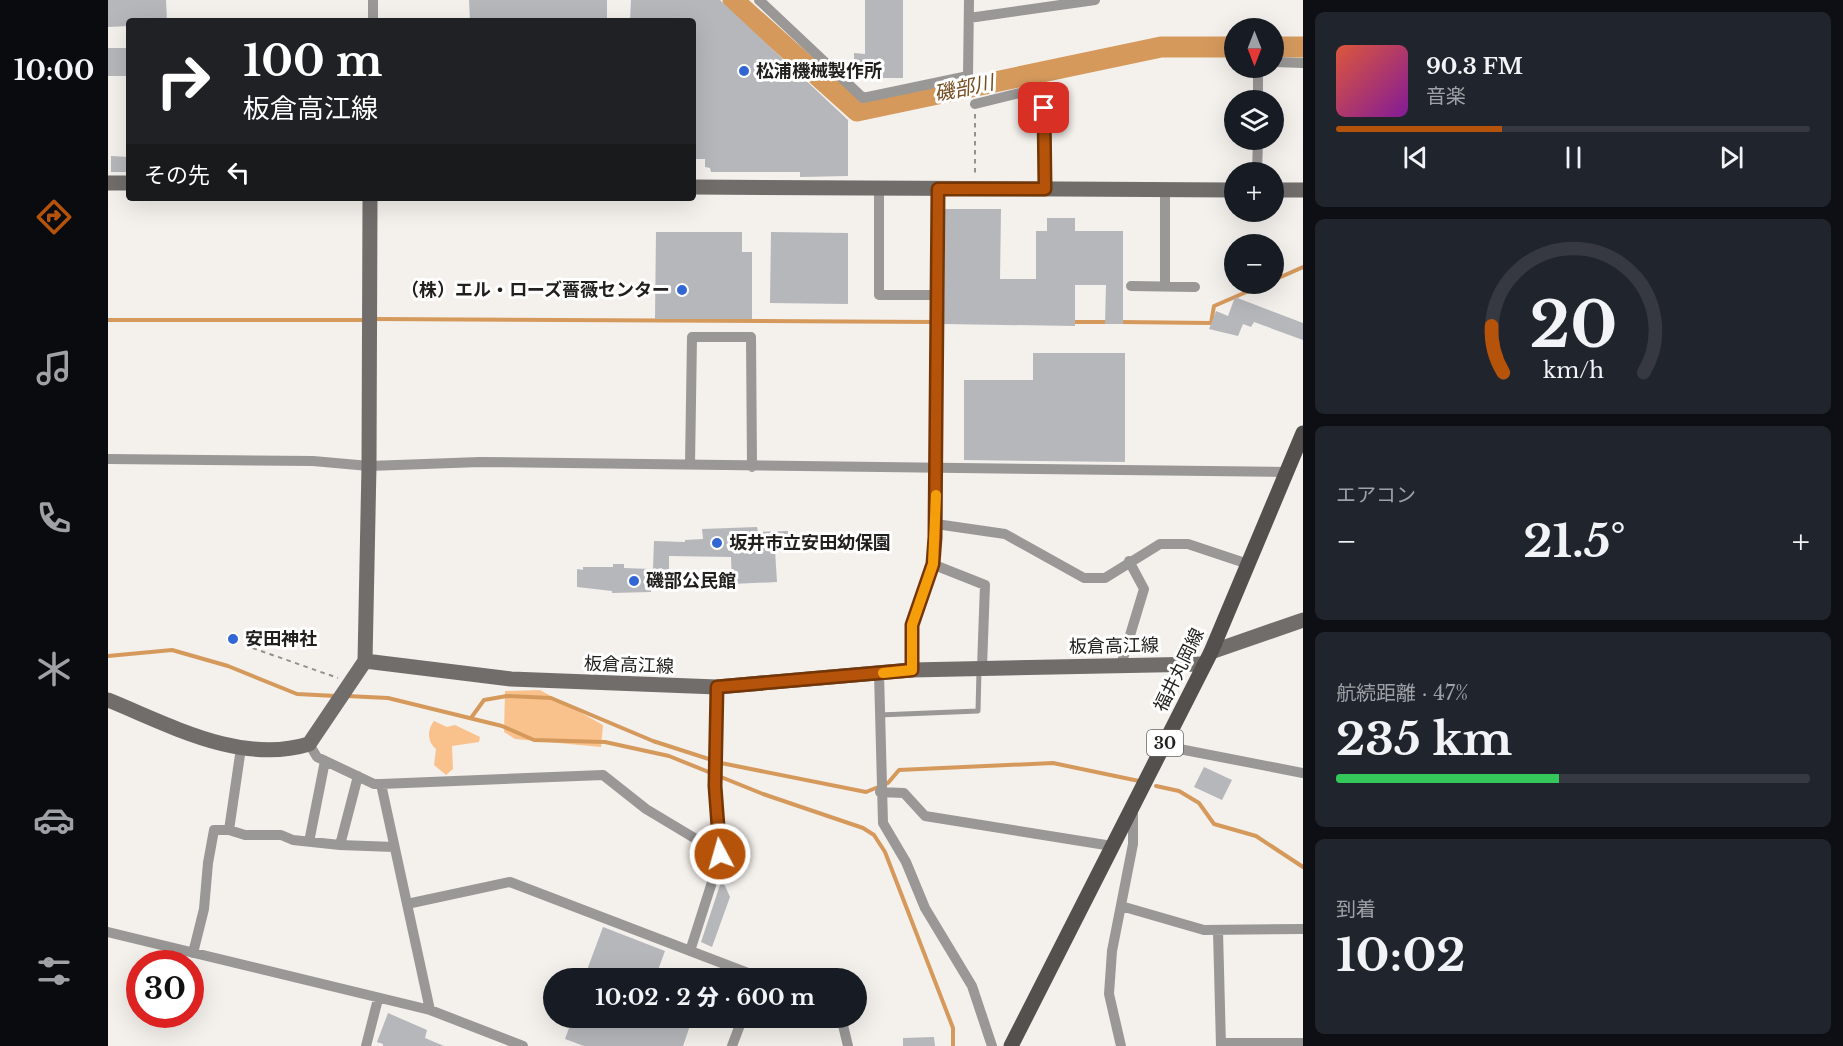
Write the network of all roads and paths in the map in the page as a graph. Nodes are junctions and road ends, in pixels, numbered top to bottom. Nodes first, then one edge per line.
1 (373, 0) edge
2 (759, 0) edge
3 (969, 0) edge
4 (1095, 0) edge
5 (373, 18) edge
6 (969, 18) junction
7 (1284, 62) edge
8 (1303, 63) edge
9 (975, 104) joint
10 (108, 183) edge
11 (126, 183) edge
12 (696, 186) edge
13 (879, 188) junction
14 (938, 189) junction
15 (975, 189) junction
16 (1045, 189) junction
17 (1166, 189) junction
18 (1224, 190) edge
19 (1284, 190) edge
20 (1303, 190) edge
21 (370, 201) edge
22 (1131, 286) dead end
23 (1165, 286) junction
24 (1195, 287) dead end
25 (936, 295) junction
26 (1303, 433) edge
27 (108, 459) edge
28 (369, 465) junction
29 (690, 465) junction
30 (752, 467) junction
31 (937, 470) junction
32 (1287, 472) junction
33 (936, 524) junction
34 (1129, 561) junction
35 (933, 564) junction
36 (1248, 564) junction
37 (1303, 620) edge
38 (244, 645) dead end
39 (1208, 658) junction
40 (365, 661) junction
41 (1121, 665) junction
42 (980, 668) junction
43 (912, 670) junction
44 (879, 673) junction
45 (347, 685) junction
46 (717, 687) junction
47 (108, 700) edge
48 (879, 715) junction
49 (309, 744) junction
50 (1164, 746) junction
51 (241, 748) junction
52 (325, 761) junction
53 (1303, 773) edge
54 (358, 776) junction
55 (381, 784) junction
56 (880, 792) junction
57 (1133, 806) junction
58 (229, 830) junction
59 (309, 842) junction
60 (340, 845) junction
61 (1112, 846) junction
62 (394, 847) junction
63 (720, 854) junction
64 (407, 904) junction
65 (1121, 906) junction
66 (1303, 929) edge
67 (1218, 931) junction
68 (108, 932) edge
69 (181, 950) edge
70 (194, 950) edge
71 (690, 951) junction
72 (204, 956) edge
73 (733, 968) edge
74 (378, 999) junction
75 (430, 1010) junction
76 (739, 1028) edge
77 (844, 1028) edge
78 (504, 1042) edge
79 (1303, 1043) edge
80 (1221, 1045) edge
81 (1289, 1045) edge
82 (366, 1046) edge
83 (523, 1046) edge
84 (732, 1046) edge
85 (848, 1046) edge
86 (992, 1046) edge
87 (1011, 1046) edge
88 (1122, 1046) edge

1 - 5 street
2 - 6 street
3 - 6 street
4 - 6 street
7 - 8 street
9 - 15 path
9 - 16 street
10 - 11 main road
12 - 13 main road
13 - 14 main road
13 - 25 street
14 - 15 main road
14 - 25 street
15 - 16 main road
16 - 17 main road
17 - 18 main road
17 - 23 street
19 - 20 main road
21 - 28 main road
22 - 23 street
23 - 24 street
25 - 31 street
26 - 32 main road, 福井丸岡線 / 30
27 - 28 street
28 - 29 street
28 - 40 main road
29 - 30 street
29 - 30 street
30 - 31 street
31 - 32 street
31 - 33 street
32 - 36 main road, 福井丸岡線 / 30
33 - 34 street
33 - 35 street
34 - 36 street
34 - 41 street
35 - 42 street
35 - 43 street
36 - 39 main road, 福井丸岡線 / 30
37 - 39 main road, 板倉高江線
38 - 45 path
39 - 41 main road, 板倉高江線
39 - 50 main road, 福井丸岡線 / 30
40 - 45 main road
40 - 46 main road, 板倉高江線
41 - 42 main road, 板倉高江線
42 - 43 main road, 板倉高江線
42 - 48 lane
43 - 44 main road, 板倉高江線
44 - 46 main road, 板倉高江線
44 - 48 street
45 - 49 main road
46 - 63 street
47 - 51 main road
48 - 56 street
49 - 51 main road
49 - 52 street
50 - 53 street
50 - 57 main road, 福井丸岡線 / 30
51 - 58 street
52 - 54 street
52 - 59 street
54 - 55 street
54 - 60 street
55 - 62 street
55 - 63 street
56 - 61 street
56 - 86 street
57 - 61 main road, 福井丸岡線 / 30
57 - 65 street
58 - 59 street
58 - 70 street
59 - 60 street
60 - 62 street
61 - 87 main road, 福井丸岡線 / 30
62 - 64 street
63 - 71 street
64 - 71 street
64 - 75 street
65 - 67 street
65 - 88 street
66 - 67 street
67 - 80 street
68 - 69 street
71 - 73 street
72 - 74 street
74 - 75 street
74 - 82 street
75 - 78 street
76 - 84 street
77 - 85 street
78 - 83 street
79 - 81 street
80 - 81 street

